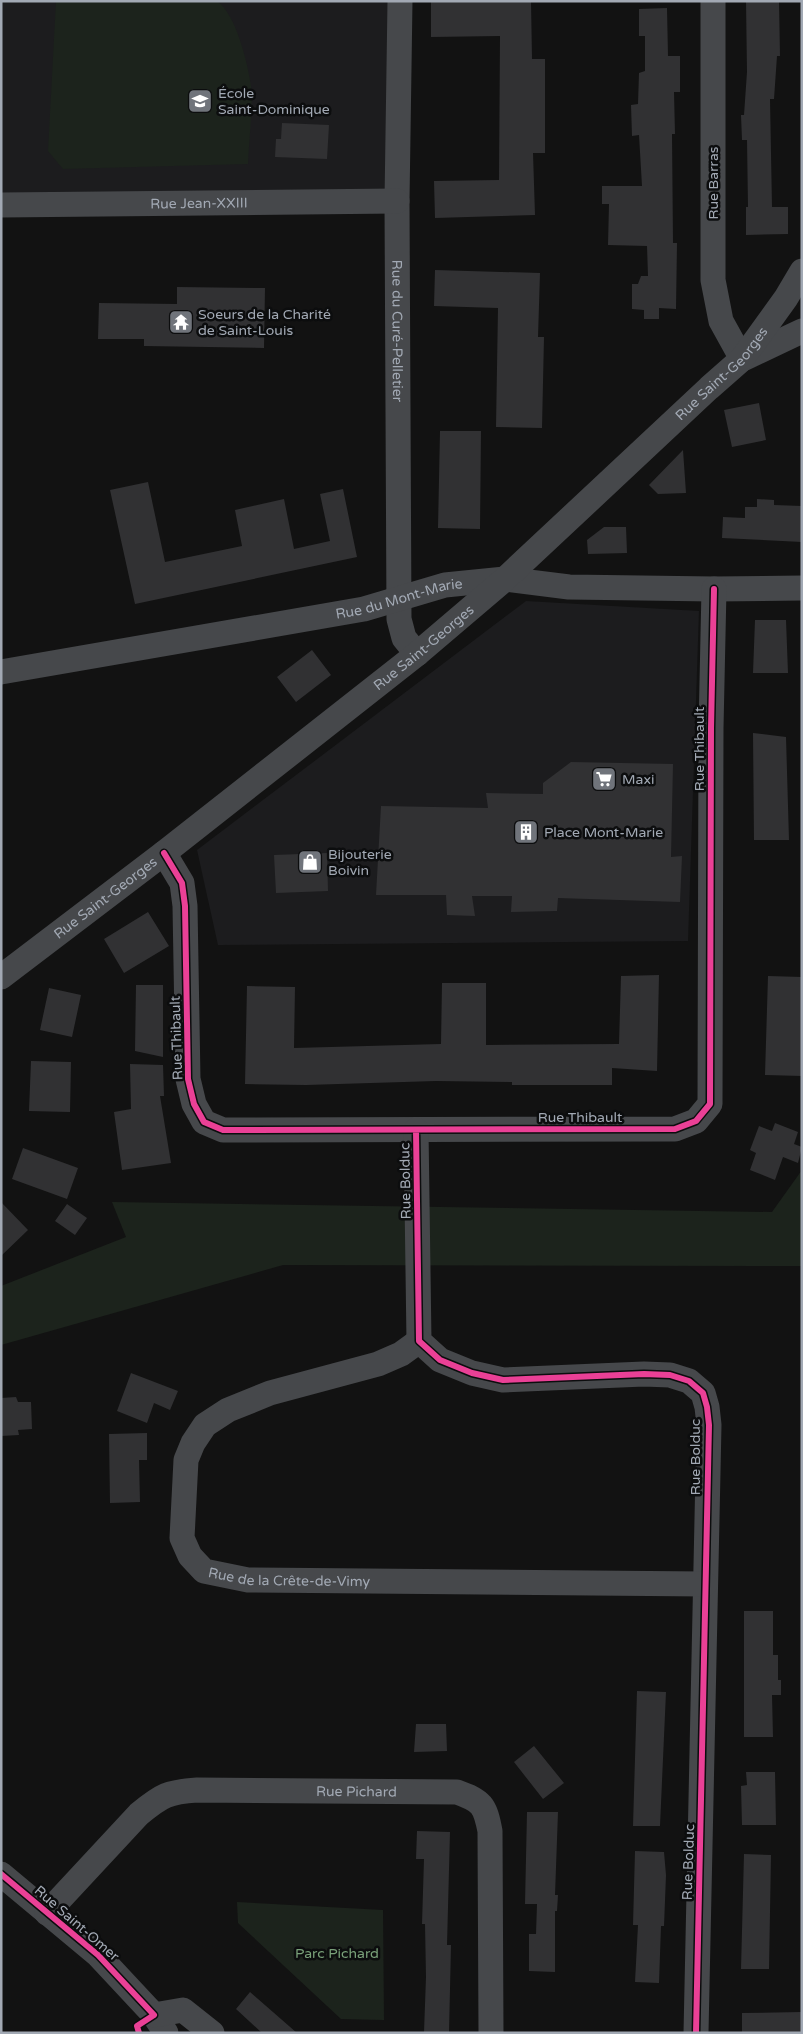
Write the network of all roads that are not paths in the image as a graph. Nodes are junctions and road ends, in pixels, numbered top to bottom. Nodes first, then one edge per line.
1 (400, 1) edge
2 (713, 1) edge
3 (397, 201) junction
4 (1, 205) edge
5 (802, 271) edge
6 (802, 331) edge
7 (742, 359) junction
8 (505, 579) junction
9 (802, 588) edge
10 (714, 589) junction
11 (400, 599) junction
12 (417, 654) junction
13 (1, 672) edge
14 (164, 853) junction
15 (1, 977) edge
16 (416, 1130) junction
17 (419, 1341) junction
18 (705, 1584) junction
19 (1, 1874) edge
20 (47, 1913) junction
21 (158, 2027) edge
22 (212, 2033) edge
23 (490, 2033) edge
24 (696, 2033) edge

1 - 3 street, Rue du Curé-Pelletier
2 - 7 street, Rue Barras
3 - 4 street, Rue Jean-XXIII
3 - 11 street, Rue du Curé-Pelletier
5 - 7 street, Rue Saint-Georges
6 - 7 street
7 - 8 street, Rue Saint-Georges
8 - 10 street, Rue du Mont-Marie
8 - 11 street, Rue du Mont-Marie
8 - 12 street, Rue Saint-Georges
9 - 10 street, Rue du Mont-Marie
10 - 16 street, Rue Thibault
11 - 12 street, Rue du Curé-Pelletier
11 - 13 street, Rue du Mont-Marie
12 - 14 street, Rue Saint-Georges
14 - 15 street, Rue Saint-Georges
14 - 16 street, Rue Thibault
16 - 17 street, Rue Bolduc
17 - 18 street, Rue Bolduc
17 - 18 street, Rue de la Crête-de-Vimy
18 - 24 street, Rue Bolduc
19 - 20 street, Rue Saint-Omer
20 - 21 street, Rue Saint-Omer
20 - 23 street, Rue Pichard
21 - 22 street, Rue Saint-Omer

